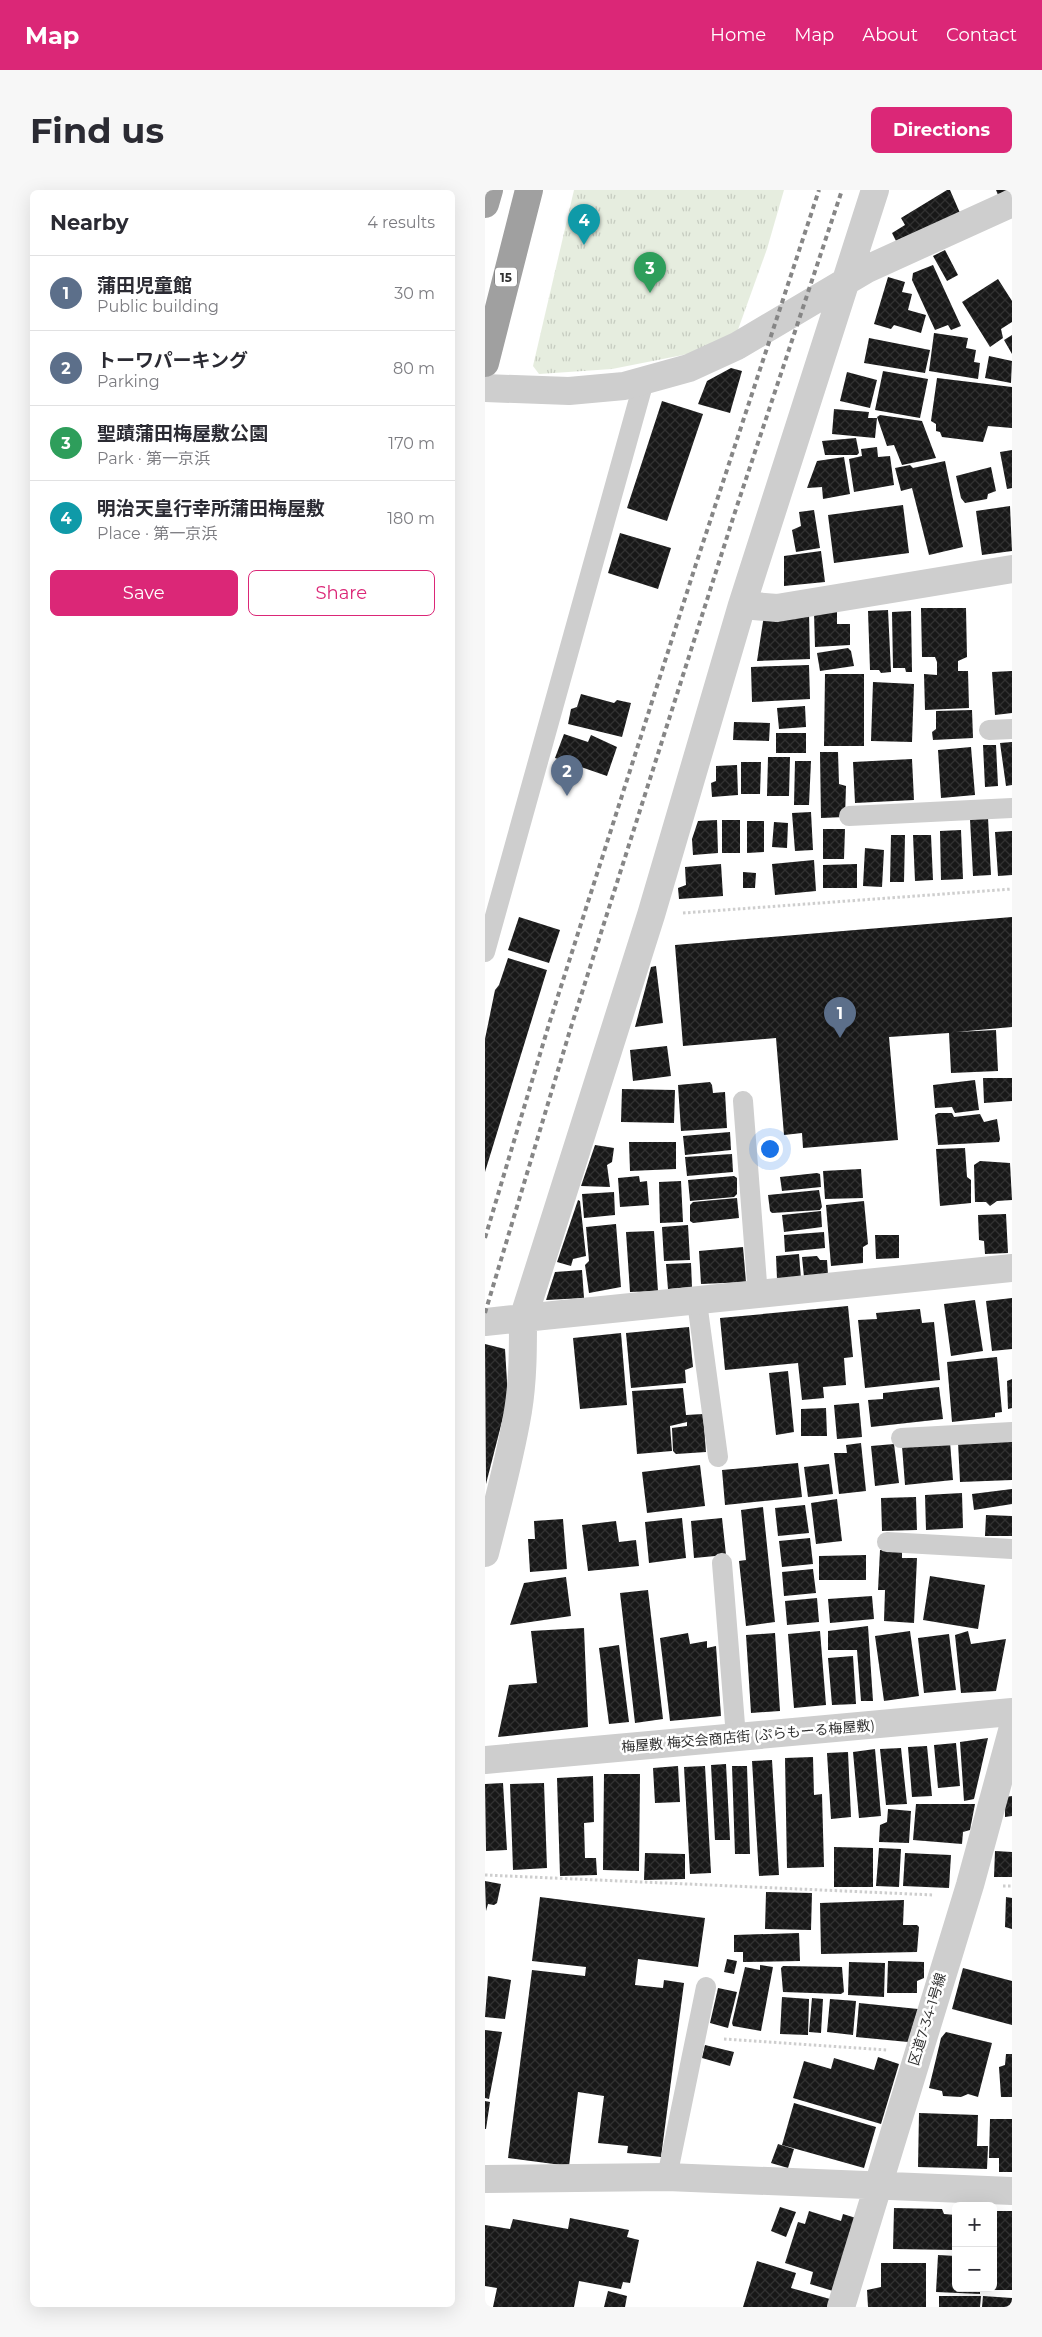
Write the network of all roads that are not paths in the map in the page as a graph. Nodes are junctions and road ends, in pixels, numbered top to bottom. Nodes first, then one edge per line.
1 (489, 190) edge
2 (529, 190) edge
3 (875, 190) edge
4 (485, 204) edge
5 (1012, 204) edge
6 (846, 283) junction
7 (485, 363) edge
8 (644, 382) junction
9 (485, 388) edge
10 (1012, 569) edge
11 (742, 605) junction
12 (1012, 729) edge
13 (989, 730) dead end
14 (1012, 808) edge
15 (849, 816) dead end
16 (492, 904) edge
17 (485, 952) edge
18 (743, 1101) dead end
19 (1012, 1268) edge
20 (758, 1296) junction
21 (697, 1302) junction
22 (523, 1319) junction
23 (485, 1322) edge
24 (1012, 1432) edge
25 (901, 1438) dead end
26 (718, 1457) dead end
27 (887, 1542) dead end
28 (1012, 1549) edge
29 (485, 1553) edge
30 (722, 1563) dead end
31 (1012, 1712) edge
32 (1012, 1731) edge
33 (735, 1737) junction
34 (485, 1760) edge
35 (706, 1987) dead end
36 (667, 2177) junction
37 (485, 2180) edge
38 (878, 2187) junction
39 (1012, 2191) edge
40 (841, 2307) edge

1 - 4 highway
2 - 7 highway, 15
3 - 6 street
5 - 6 street
6 - 8 street
6 - 11 street
8 - 9 street
8 - 16 lane
10 - 11 street
11 - 22 street
12 - 13 lane
14 - 15 lane
16 - 17 lane
18 - 20 lane
19 - 20 street
20 - 21 street
21 - 22 street
21 - 26 lane
22 - 23 street
22 - 29 street
24 - 25 lane
27 - 28 lane
30 - 33 lane
31 - 33 street, 梅屋敷 梅交会商店街 (ぷらもーる梅屋敷)
32 - 38 street, 区道7-34-1号線
33 - 34 street, 梅屋敷 梅交会商店街 (ぷらもーる梅屋敷)
35 - 36 lane
36 - 37 street
36 - 38 street
38 - 39 street
38 - 40 street, 区道7-34-1号線

